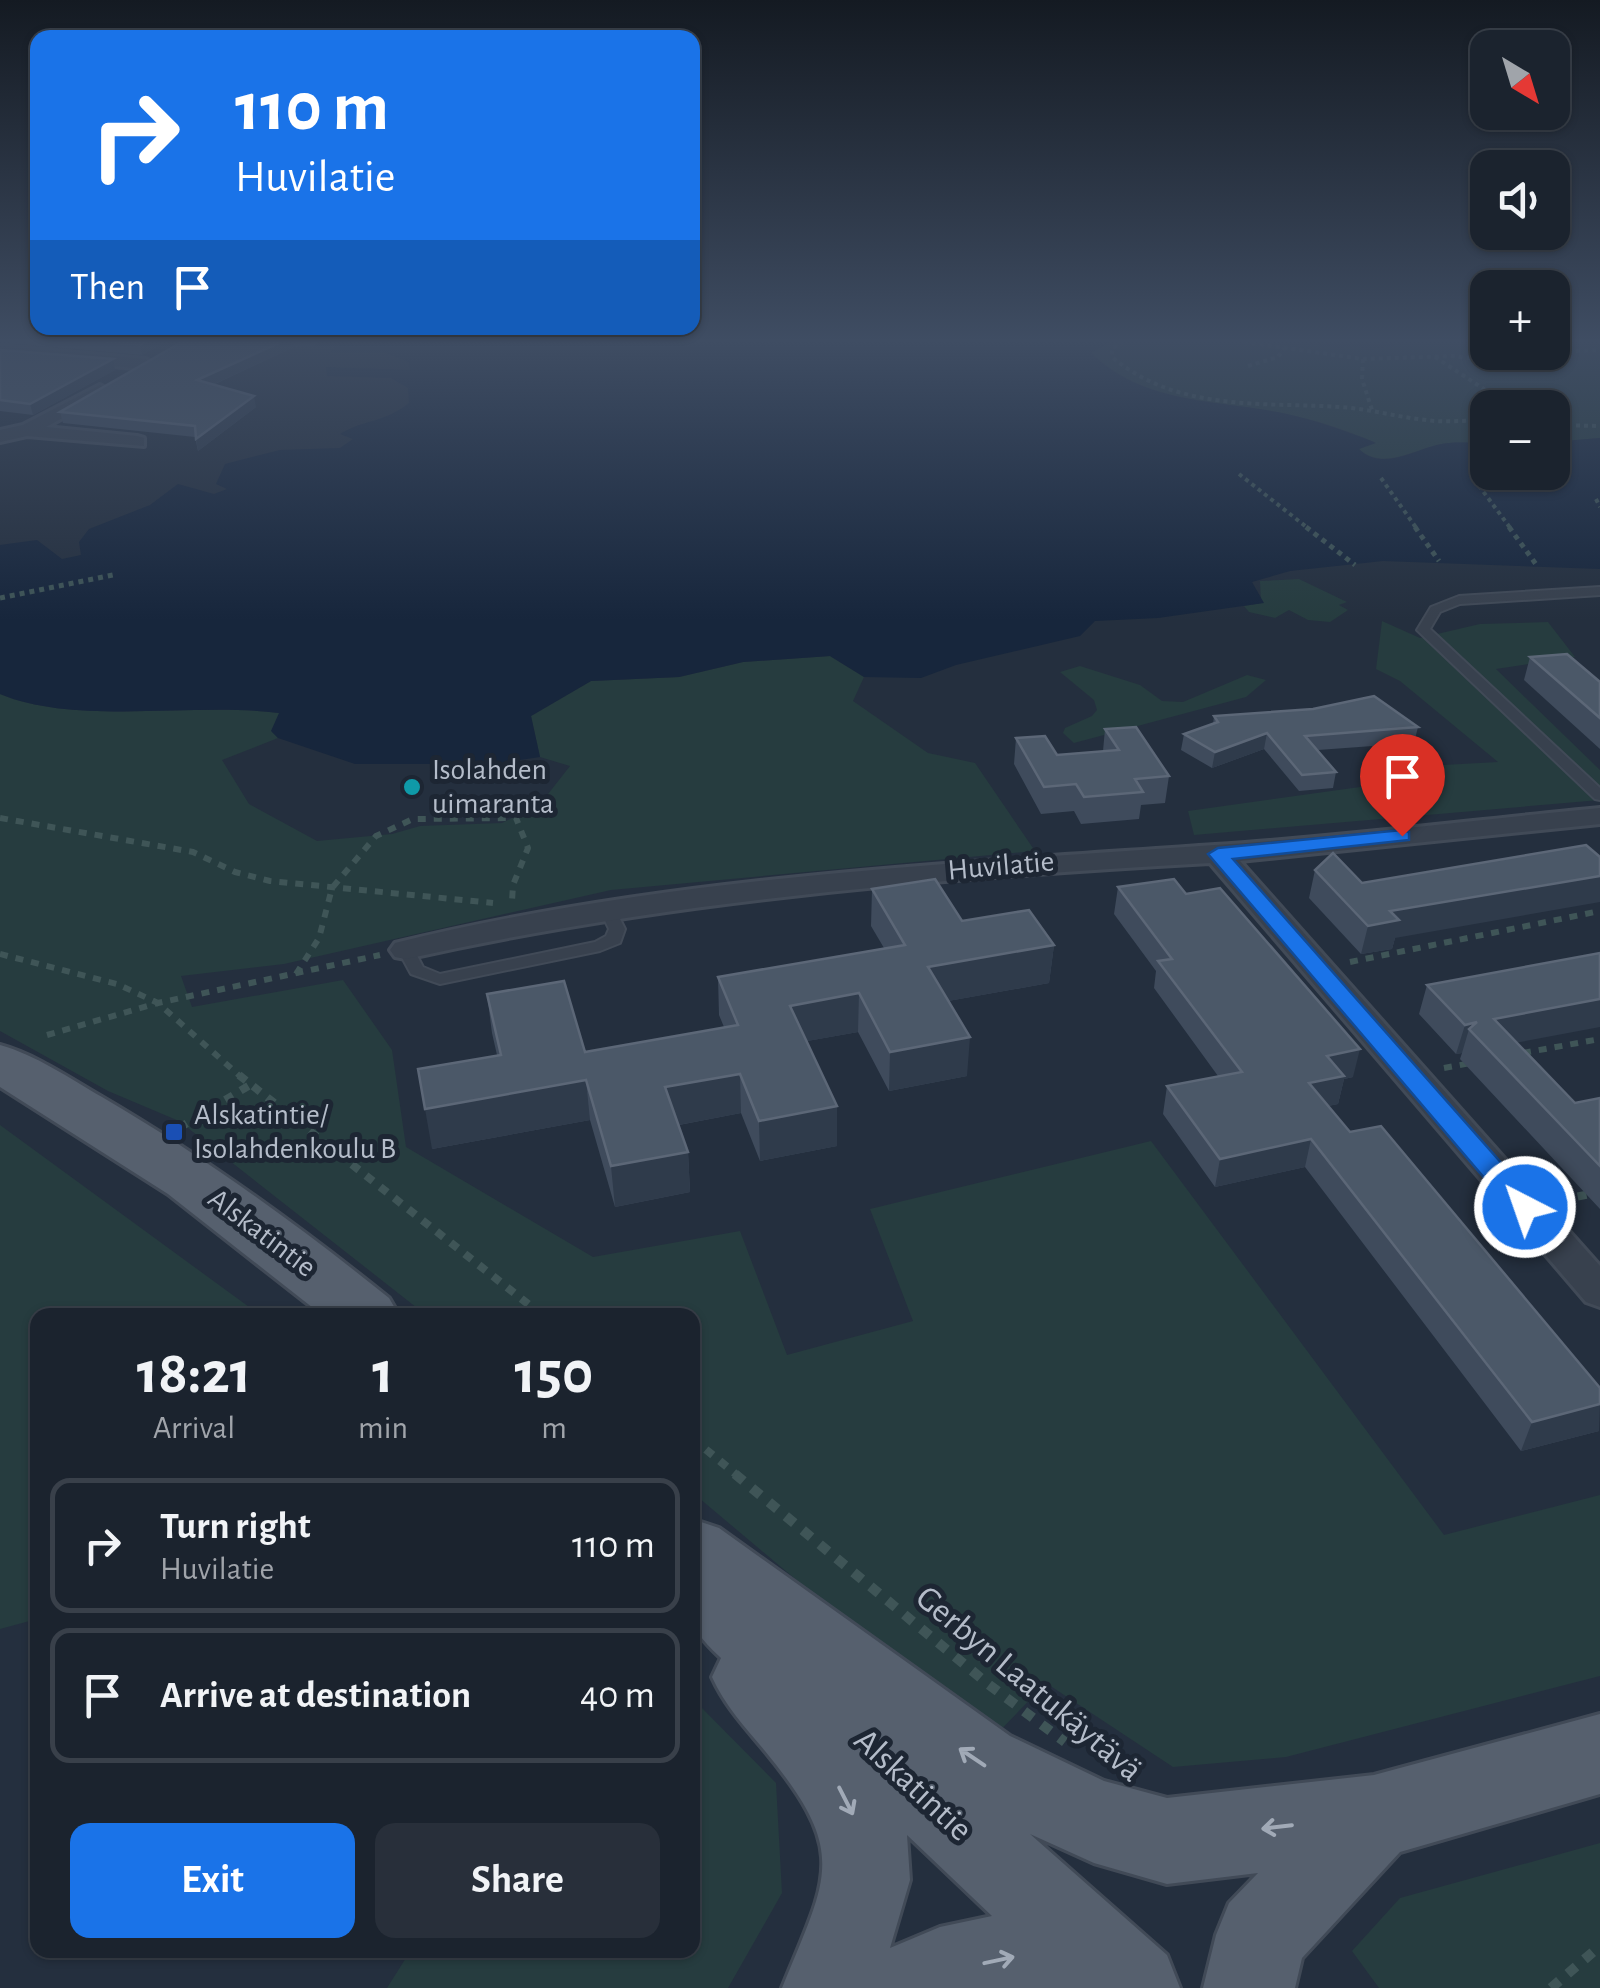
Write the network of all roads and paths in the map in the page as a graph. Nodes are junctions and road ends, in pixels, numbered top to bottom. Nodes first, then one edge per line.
1 (64, 435) edge
2 (137, 442) dead end
3 (1238, 474) dead end
4 (1381, 478) dead end
5 (1482, 490) edge
6 (1596, 499) dead end
7 (1600, 508) edge
8 (1439, 561) dead end
9 (1355, 565) dead end
10 (1538, 567) dead end
11 (113, 575) dead end
12 (1600, 591) edge
13 (0, 598) edge
14 (1600, 796) edge
15 (1600, 816) edge
16 (0, 818) edge
17 (1218, 854) junction
18 (332, 888) junction
19 (1600, 912) edge
20 (406, 950) joint
21 (0, 954) edge
22 (1314, 968) junction
23 (296, 974) junction
24 (158, 1003) junction
25 (1600, 1039) edge
26 (23, 1049) edge
27 (1508, 1056) edge
28 (1490, 1060) edge
29 (1409, 1075) junction
30 (250, 1085) junction
31 (174, 1132) dead end
32 (1600, 1292) edge
33 (357, 1308) edge
34 (533, 1308) edge
35 (700, 1445) edge
36 (700, 1558) edge
37 (700, 1588) edge
38 (700, 1629) edge
39 (1070, 1748) dead end
40 (1600, 1754) edge
41 (1374, 1817) junction
42 (1600, 1946) edge
43 (828, 1988) edge
44 (906, 1988) edge
45 (1101, 1988) edge
46 (1134, 1988) edge
47 (1248, 1988) edge
48 (1551, 1988) edge

1 - 2 street
3 - 9 path
4 - 8 path
5 - 10 path
6 - 7 path
11 - 13 path
12 - 14 lane
15 - 17 street, Huvilatie
16 - 18 path
17 - 20 street, Huvilatie
17 - 22 street
18 - 18 path
18 - 23 path
19 - 22 path
20 - 23 path
21 - 24 path
22 - 29 street
23 - 24 path
24 - 26 path
24 - 30 path
25 - 27 path
26 - 33 main road, Alskatintie
28 - 29 path
29 - 32 street
30 - 31 path
30 - 34 path
35 - 39 path, Gerbyn Laatukäytävä
41 -> 36 main road
37 - 46 main road, Alskatintie
38 -> 43 main road
40 - 41 main road
41 - 47 main road
42 - 48 path
44 -> 45 main road

